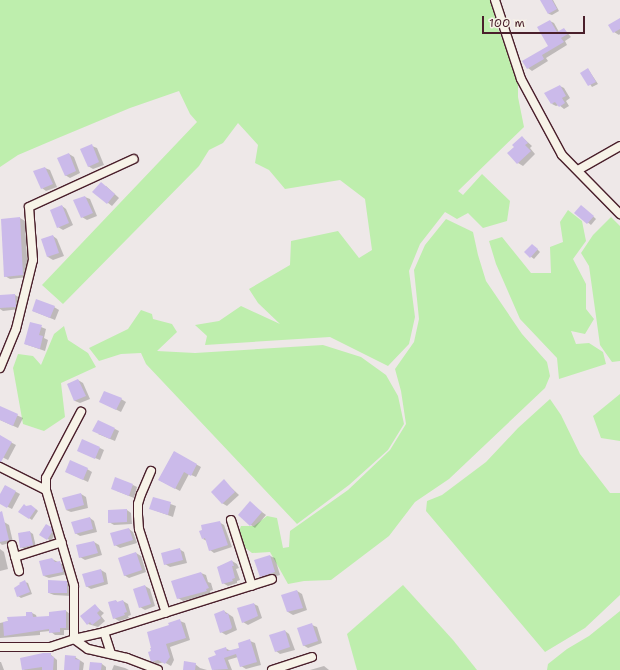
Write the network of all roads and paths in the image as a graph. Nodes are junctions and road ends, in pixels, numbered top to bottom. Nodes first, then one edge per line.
1 (495, 0) edge
2 (620, 146) edge
3 (134, 160) dead end
4 (578, 170) junction
5 (620, 214) edge
6 (0, 368) edge
7 (81, 412) dead end
8 (0, 467) edge
9 (151, 471) dead end
10 (46, 490) junction
11 (231, 520) dead end
12 (62, 542) junction
13 (12, 545) dead end
14 (15, 557) junction
15 (19, 571) dead end
16 (272, 579) dead end
17 (252, 586) junction
18 (166, 613) junction
19 (104, 632) junction
20 (74, 639) junction
21 (0, 647) edge
22 (111, 654) junction
23 (312, 656) dead end
24 (158, 670) edge
25 (272, 670) edge

1 - 4 street
2 - 4 street
3 - 6 street
4 - 5 street
7 - 10 street
8 - 10 street
9 - 18 street
10 - 12 street
11 - 17 street
12 - 14 street
12 - 20 street
13 - 14 street
14 - 15 street
16 - 17 street
17 - 18 street
18 - 19 street
19 - 20 street
19 - 22 street
20 - 21 street
20 - 22 street
22 - 24 street
23 - 25 street

